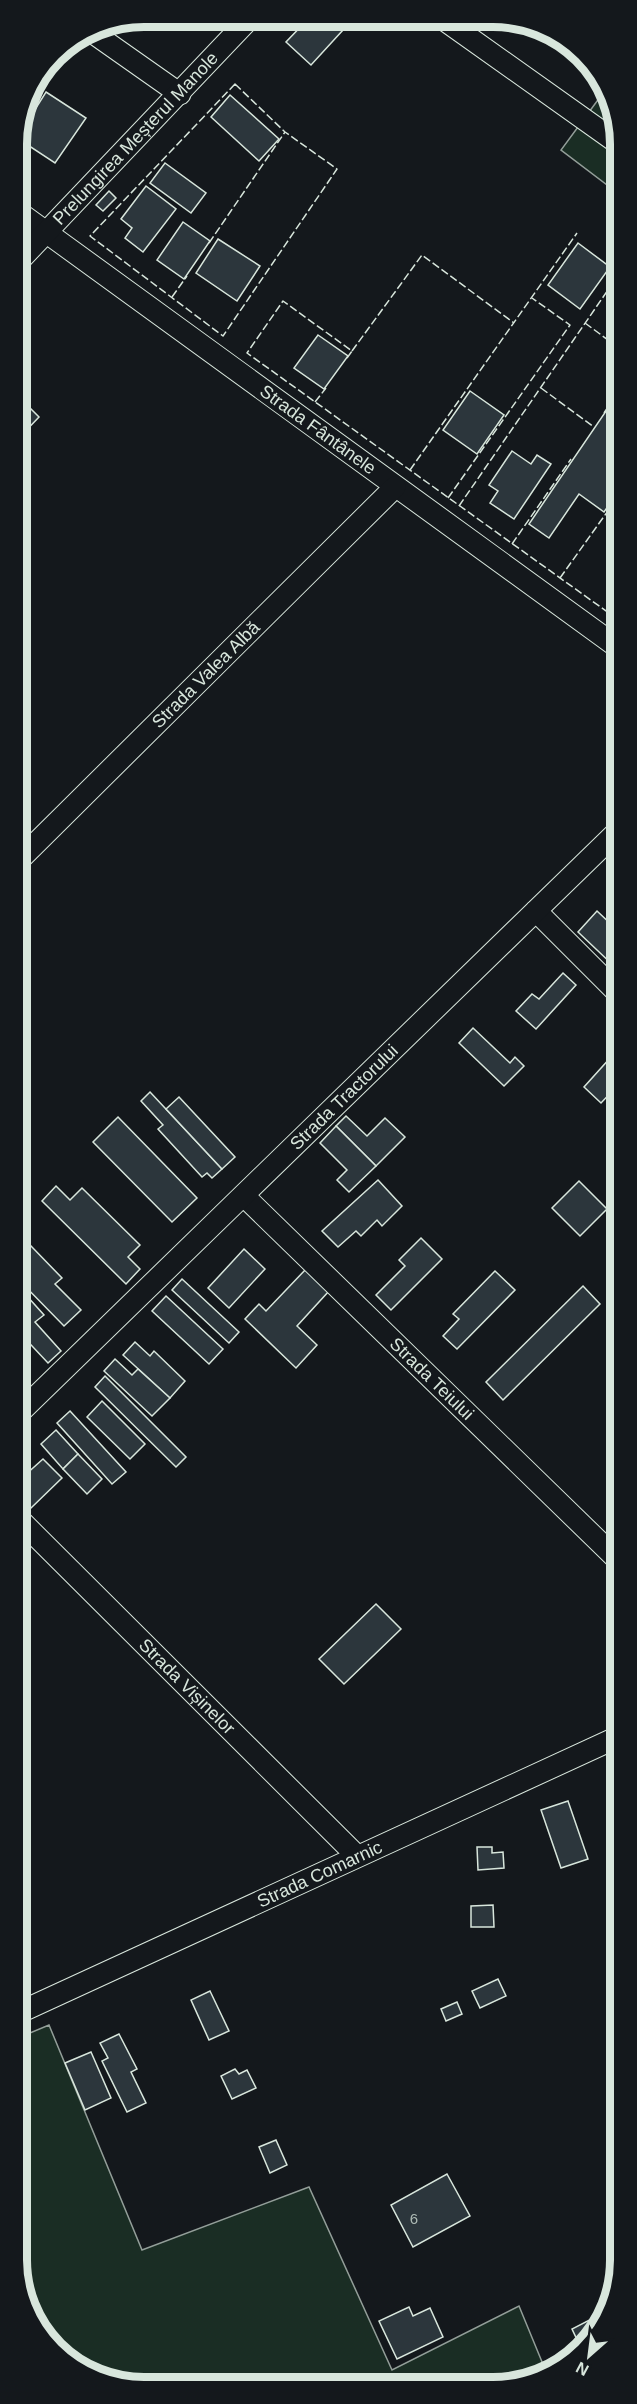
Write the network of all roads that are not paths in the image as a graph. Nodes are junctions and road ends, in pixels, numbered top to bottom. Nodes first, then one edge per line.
1 (242, 27) edge
2 (456, 27) edge
3 (98, 36) edge
4 (180, 94) junction
5 (610, 137) edge
6 (27, 219) edge
7 (47, 234) junction
8 (27, 253) edge
9 (394, 487) junction
10 (610, 643) edge
11 (610, 839) edge
12 (27, 852) edge
13 (536, 910) junction
14 (610, 985) edge
15 (244, 1196) junction
16 (27, 1405) edge
17 (27, 1526) edge
18 (610, 1552) edge
19 (610, 1741) edge
20 (357, 1856) junction
21 (27, 2009) edge

1 - 4 street, Prelungirea Meșterul Manole
2 - 5 street
3 - 4 street
4 - 7 street, Prelungirea Meșterul Manole
6 - 7 street, Strada Fântânele
7 - 8 street, Prelungirea Meșterul Manole
7 - 9 street, Strada Fântânele
9 - 10 street, Strada Fântânele
9 - 12 street, Strada Valea Albă
11 - 13 street, Strada Tractorului
13 - 14 street
13 - 15 street, Strada Tractorului
15 - 16 street, Strada Tractorului
15 - 18 street, Strada Teiului
17 - 20 street, Strada Vișinelor
19 - 20 street, Strada Comarnic
20 - 21 street, Strada Comarnic

